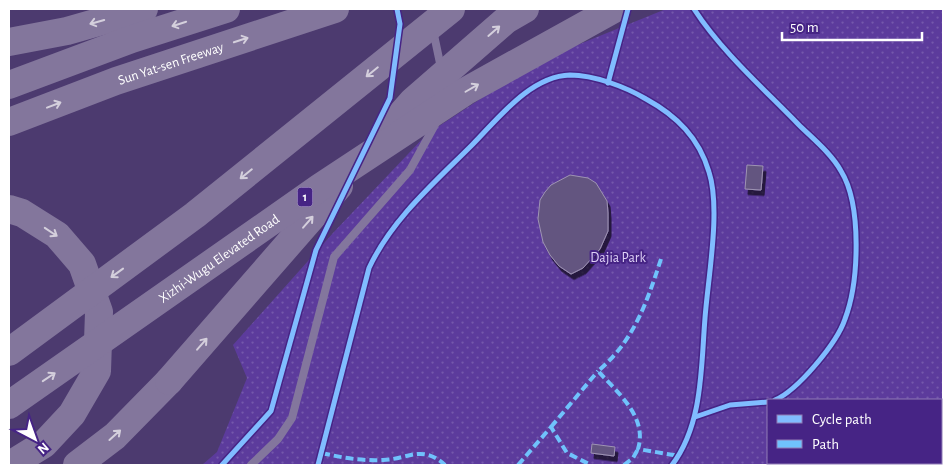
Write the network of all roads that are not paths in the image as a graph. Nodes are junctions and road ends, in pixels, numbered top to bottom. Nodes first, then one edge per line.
1 (144, 9) edge
2 (226, 9) edge
3 (335, 9) edge
4 (525, 9) edge
5 (614, 9) edge
6 (441, 13) edge
7 (9, 42) edge
8 (444, 83) dead end
9 (9, 85) edge
10 (446, 92) dead end
11 (9, 122) edge
12 (9, 209) edge
13 (9, 352) edge
14 (9, 405) edge
15 (10, 465) edge
16 (77, 465) edge
17 (251, 465) edge

1 -> 7 highway
2 -> 9 highway
11 -> 3 highway, Sun Yat-sen Freeway
16 -> 4 highway, bridge
14 -> 5 highway, Xizhi-Wugu Elevated Road / 1, bridge
6 - 8 lane
6 -> 13 highway, bridge
10 - 17 lane
12 -> 15 highway

